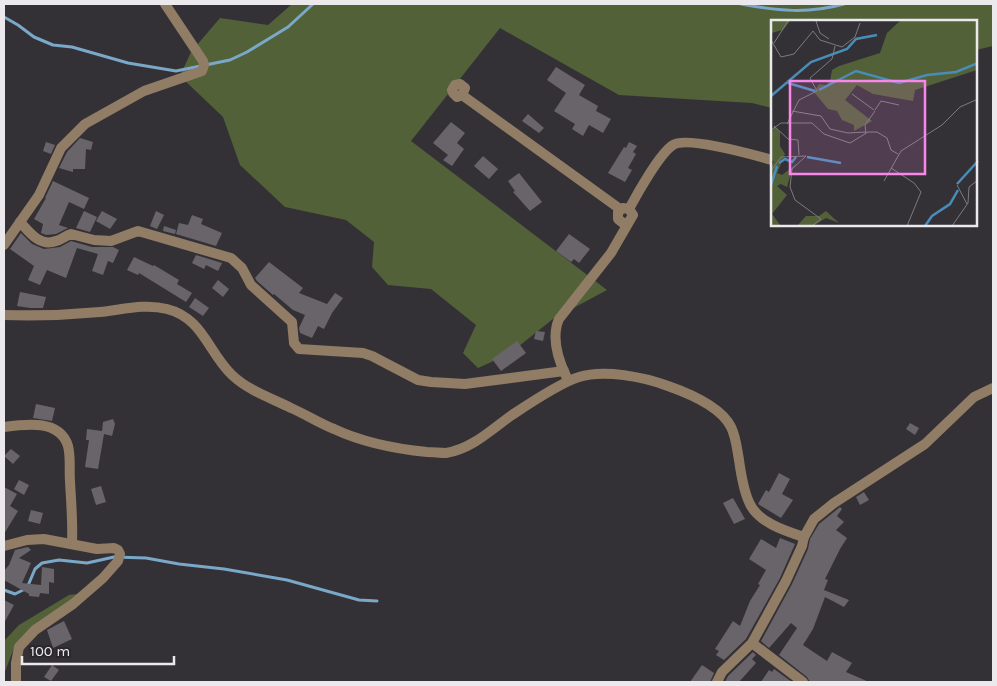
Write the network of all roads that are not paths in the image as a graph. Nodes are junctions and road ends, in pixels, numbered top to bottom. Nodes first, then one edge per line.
1 (165, 4) edge
2 (462, 96) dead end
3 (771, 160) edge
4 (625, 209) junction
5 (20, 222) junction
6 (4, 245) edge
7 (4, 315) edge
8 (564, 371) junction
9 (568, 381) junction
10 (993, 388) edge
11 (4, 427) edge
12 (804, 537) junction
13 (72, 543) junction
14 (6, 547) edge
15 (752, 642) junction
16 (16, 682) edge
17 (717, 682) edge
18 (803, 682) edge

1 - 5 street
2 - 4 street
3 - 4 street
4 - 8 street
5 - 6 street
5 - 8 street
7 - 9 street
8 - 9 street
9 - 12 street
10 - 12 street
11 - 13 street
12 - 15 street
13 - 14 street
13 - 16 street
15 - 17 street
15 - 18 street

